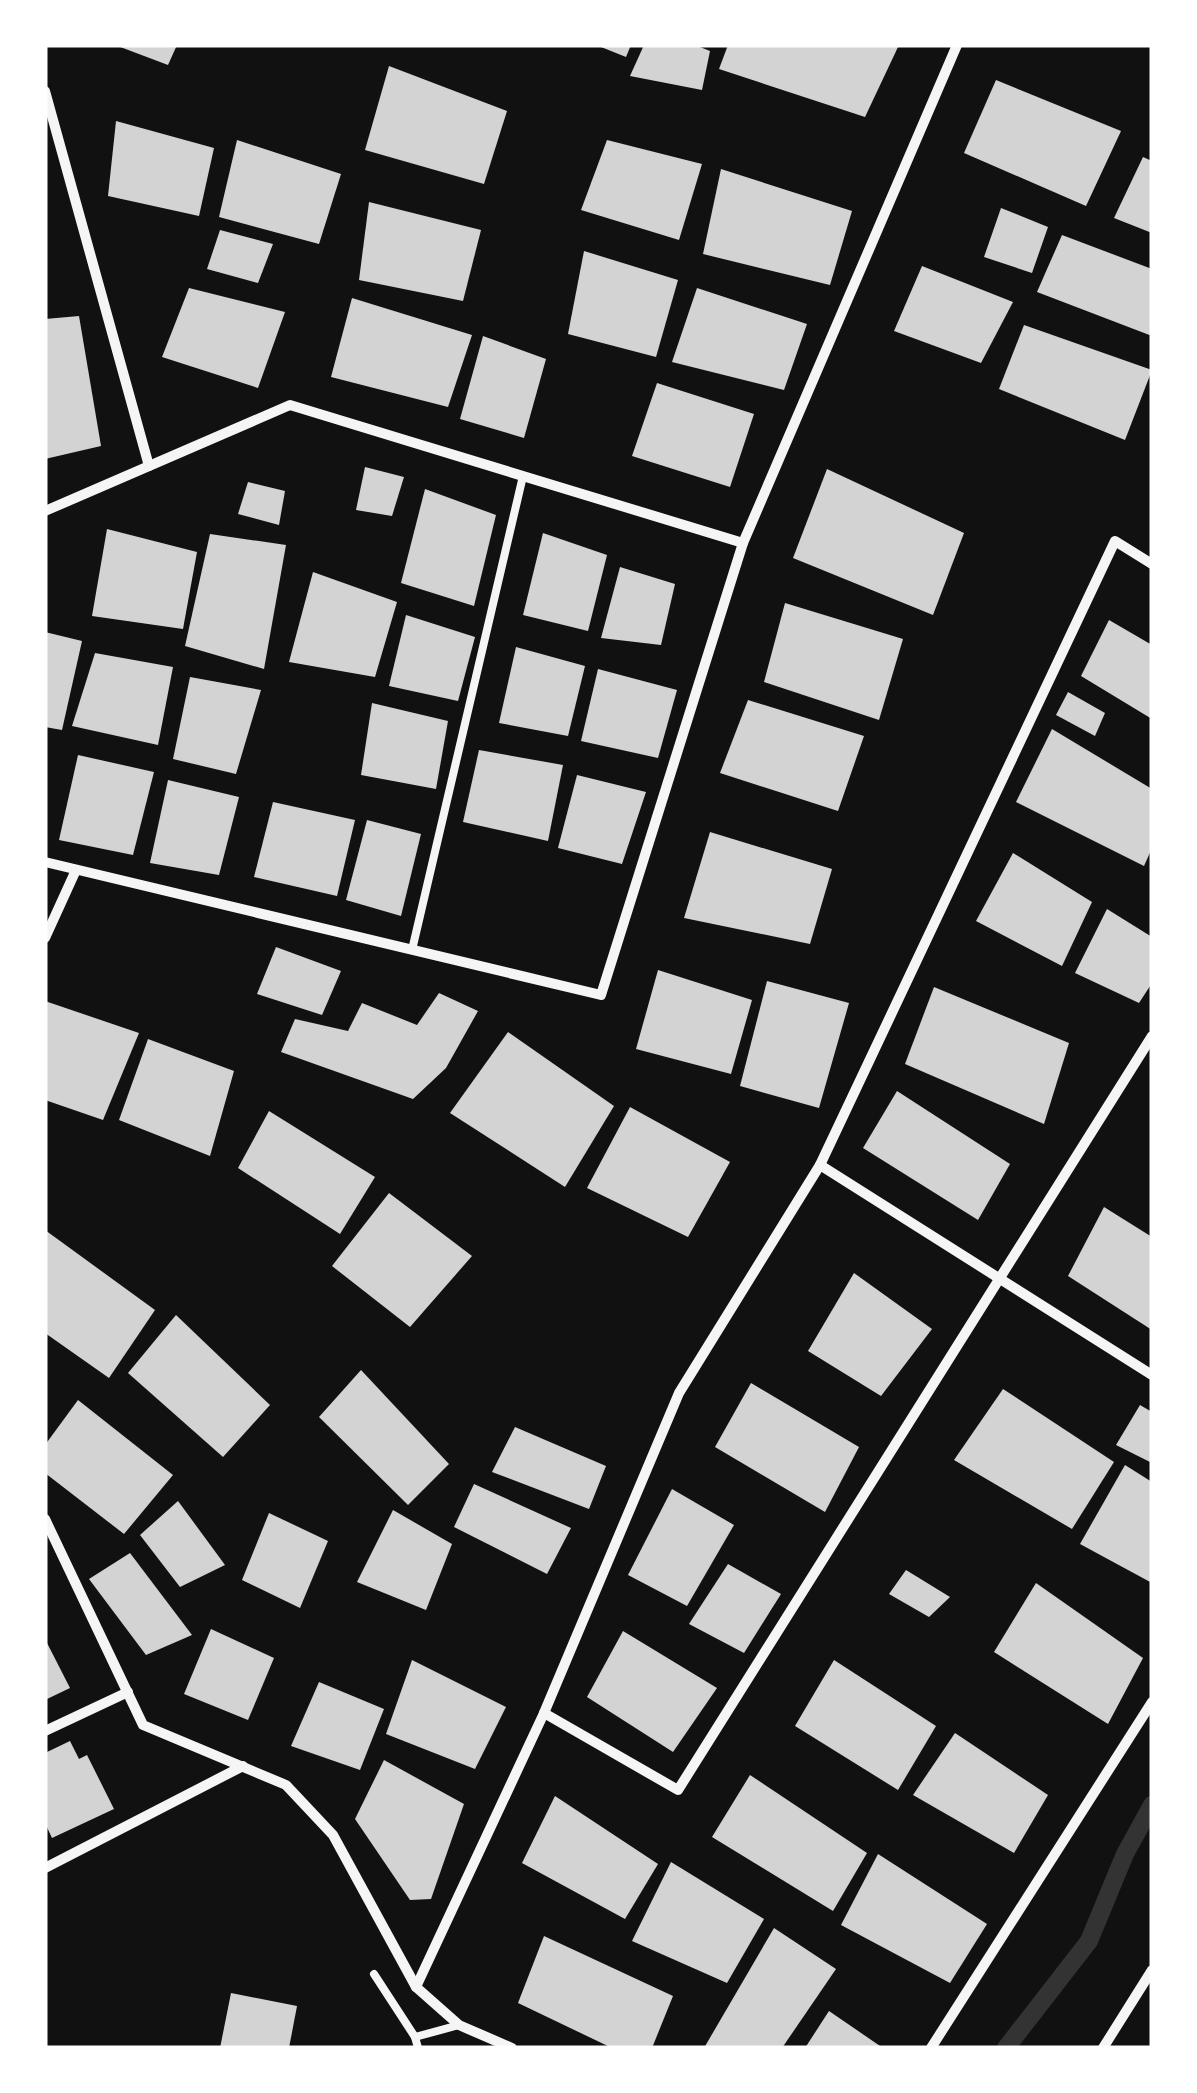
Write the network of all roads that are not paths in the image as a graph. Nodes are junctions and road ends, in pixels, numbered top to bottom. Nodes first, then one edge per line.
1 (958, 45) edge
2 (45, 92) edge
3 (149, 466) junction
4 (523, 476) junction
5 (45, 511) edge
6 (744, 543) junction
7 (1152, 564) edge
8 (45, 862) edge
9 (76, 870) junction
10 (45, 938) edge
11 (412, 950) junction
12 (1152, 1036) edge
13 (820, 1165) junction
14 (1002, 1277) junction
15 (1152, 1376) edge
16 (45, 1519) edge
17 (128, 1692) junction
18 (1152, 1702) edge
19 (544, 1712) junction
20 (45, 1731) edge
21 (243, 1766) junction
22 (45, 1868) edge
23 (1152, 1970) edge
24 (374, 1974) dead end
25 (416, 1987) junction
26 (459, 2025) junction
27 (415, 2038) junction
28 (418, 2048) edge
29 (512, 2048) edge
30 (931, 2048) edge
31 (1102, 2048) edge

1 - 6 street
2 - 3 street
3 - 4 street
3 - 5 street
4 - 6 street
4 - 11 lane
6 - 11 street
7 - 13 street
8 - 9 street
9 - 10 street
9 - 11 street
12 - 14 street
13 - 14 street
13 - 19 street
14 - 15 street
14 - 19 street
16 - 17 street
17 - 20 street
17 - 21 street
18 - 30 street
19 - 25 street
21 - 22 street
21 - 25 street
23 - 31 street
24 - 27 lane
25 - 26 street
26 - 27 lane
26 - 29 street
27 - 28 lane

